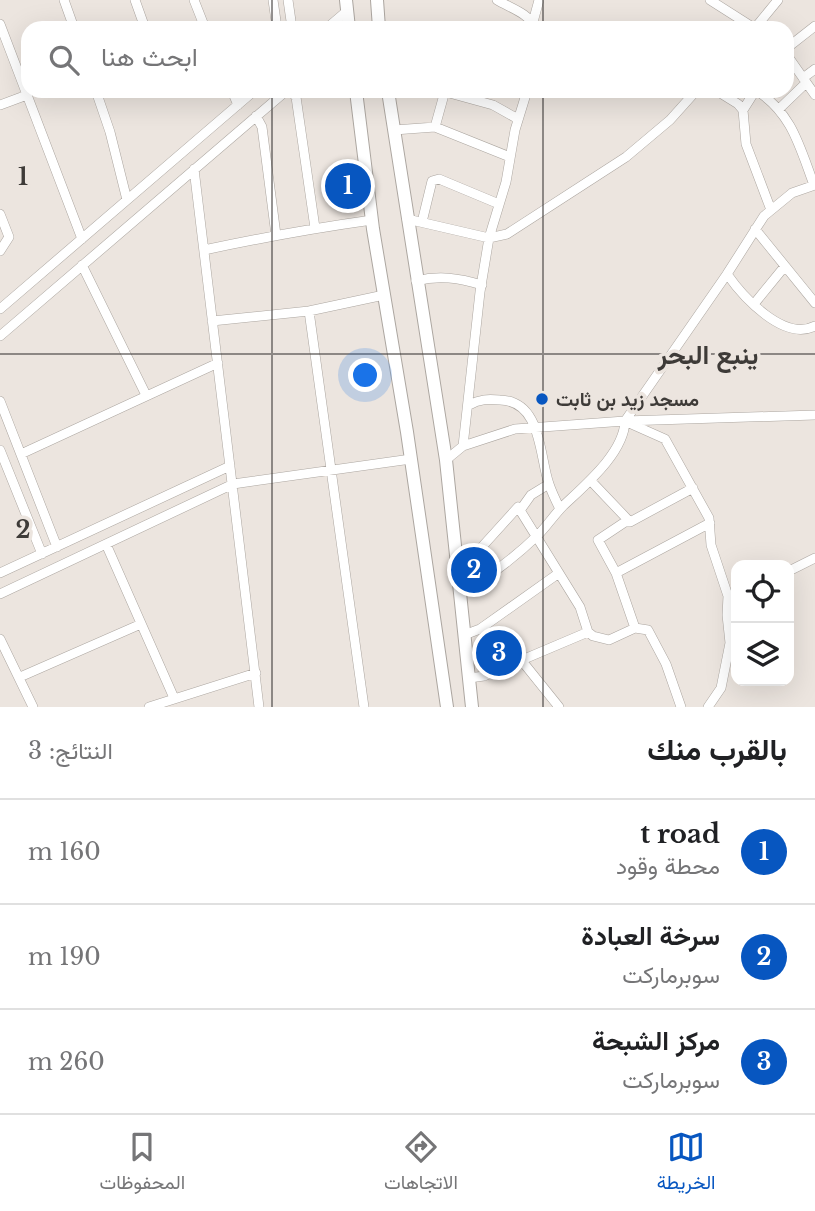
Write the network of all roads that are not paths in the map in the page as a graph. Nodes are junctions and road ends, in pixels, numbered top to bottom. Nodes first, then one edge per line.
1 (64, 0) edge
2 (135, 0) edge
3 (194, 0) edge
4 (273, 0) edge
5 (288, 0) edge
6 (377, 0) edge
7 (497, 0) edge
8 (539, 0) edge
9 (710, 0) edge
10 (778, 0) edge
11 (724, 4) edge
12 (347, 5) edge
13 (72, 21) edge
14 (142, 21) edge
15 (201, 21) edge
16 (276, 21) edge
17 (291, 21) edge
18 (333, 21) edge
19 (378, 21) edge
20 (528, 21) edge
21 (535, 21) edge
22 (746, 21) edge
23 (761, 21) edge
24 (0, 24) edge
25 (815, 26) edge
26 (794, 42) edge
27 (794, 65) edge
28 (815, 69) edge
29 (21, 79) edge
30 (805, 80) junction
31 (794, 92) edge
32 (815, 95) edge
33 (21, 97) edge
34 (28, 98) edge
35 (98, 98) edge
36 (235, 98) edge
37 (246, 98) edge
38 (278, 98) edge
39 (296, 98) edge
40 (357, 98) edge
41 (390, 98) edge
42 (447, 98) edge
43 (469, 98) edge
44 (525, 98) edge
45 (690, 98) edge
46 (728, 98) edge
47 (751, 98) edge
48 (766, 98) edge
49 (789, 98) edge
50 (0, 105) edge
51 (238, 105) junction
52 (780, 108) junction
53 (743, 110) junction
54 (256, 116) junction
55 (518, 119) junction
56 (435, 127) junction
57 (394, 130) junction
58 (510, 157) junction
59 (194, 169) junction
60 (815, 185) edge
61 (127, 200) junction
62 (499, 204) junction
63 (771, 210) junction
64 (0, 214) edge
65 (407, 219) junction
66 (372, 220) junction
67 (422, 222) junction
68 (315, 229) junction
69 (755, 229) junction
70 (276, 235) junction
71 (489, 238) junction
72 (82, 239) junction
73 (204, 250) junction
74 (0, 251) edge
75 (82, 265) junction
76 (785, 266) junction
77 (727, 274) junction
78 (416, 281) junction
79 (482, 285) junction
80 (384, 295) junction
81 (815, 303) edge
82 (754, 304) junction
83 (0, 309) edge
84 (309, 311) junction
85 (212, 321) junction
86 (815, 326) edge
87 (0, 336) edge
88 (218, 363) junction
89 (146, 396) junction
90 (0, 401) edge
91 (469, 405) junction
92 (815, 415) edge
93 (625, 421) junction
94 (536, 427) junction
95 (463, 446) junction
96 (0, 450) edge
97 (21, 454) junction
98 (411, 458) junction
99 (446, 460) junction
100 (230, 466) junction
101 (329, 470) junction
102 (591, 481) junction
103 (233, 484) junction
104 (549, 484) junction
105 (693, 488) junction
106 (518, 507) junction
107 (560, 509) junction
108 (630, 522) junction
109 (710, 523) junction
110 (537, 536) junction
111 (106, 544) junction
112 (57, 547) junction
113 (42, 554) junction
114 (815, 558) edge
115 (457, 561) junction
116 (794, 568) edge
117 (0, 573) edge
118 (559, 573) junction
119 (616, 573) junction
120 (460, 593) junction
121 (0, 594) edge
122 (731, 594) edge
123 (731, 604) edge
124 (141, 624) junction
125 (635, 628) junction
126 (588, 632) junction
127 (464, 635) junction
128 (0, 639) edge
129 (522, 661) junction
130 (256, 673) junction
131 (20, 677) junction
132 (469, 678) junction
133 (174, 698) junction
134 (33, 707) edge
135 (149, 707) edge
136 (260, 707) edge
137 (364, 707) edge
138 (447, 707) edge
139 (472, 707) edge
140 (559, 707) edge
141 (681, 707) edge
142 (708, 707) edge

1 - 13 street
2 - 14 street
3 - 15 street
4 - 16 street
5 - 17 street
6 - 19 street
7 - 20 street
8 - 21 street
9 - 11 street
10 - 23 street
11 - 22 street
12 - 18 street
24 - 29 street
25 - 26 street
27 - 30 street
28 - 30 street
30 - 31 street
30 - 32 street
33 - 50 street
34 - 72 street
35 - 61 street
36 - 51 street
37 - 51 street
38 - 54 street
39 - 68 street
40 - 66 street
41 - 57 street
42 - 56 street
43 - 55 street
44 - 55 street
45 - 71 street
46 - 53 street
47 - 53 street
48 - 52 street
49 - 52 street
51 - 61 street
52 - 60 street
53 - 63 street
54 - 59 street
54 - 70 street
55 - 58 street
56 - 57 street
56 - 58 street
57 - 65 street
58 - 62 street
59 - 73 street
59 - 75 street
60 - 63 street
61 - 72 street
62 - 67 street
62 - 71 street
63 - 69 street
64 - 74 street
65 - 67 street
65 - 78 street
66 - 68 street
66 - 80 street
67 - 71 street
68 - 70 street
69 - 76 street
69 - 77 street
70 - 73 street
71 - 79 street
72 - 83 street
73 - 85 street
75 - 87 street
75 - 89 street
76 - 81 street
76 - 82 street
77 - 82 street
77 - 93 street
78 - 79 street
78 - 99 street
79 - 91 street
80 - 84 street
80 - 98 street
82 - 86 street
84 - 85 street
84 - 101 street
85 - 88 street
88 - 89 street
88 - 100 street
89 - 97 street
90 - 97 street
91 - 94 street
91 - 95 street
92 - 93 street
93 - 94 street
93 - 102 street
93 - 105 street
94 - 95 street
94 - 104 street
95 - 99 street
96 - 113 street
97 - 112 street
98 - 101 street
98 - 138 street
99 - 115 street
100 - 103 street
100 - 112 street
101 - 103 street
101 - 137 street
102 - 107 street
102 - 108 street
103 - 111 street
103 - 130 street
104 - 106 street
104 - 107 street
105 - 108 street
105 - 109 street
106 - 110 street
106 - 115 street
107 - 110 street
108 - 119 street
109 - 119 street
109 - 122 street
110 - 118 street
110 - 120 street
111 - 121 street
111 - 124 street
112 - 113 street
113 - 117 street
114 - 116 street
115 - 120 street
118 - 126 street
118 - 127 street
119 - 125 street
120 - 127 street
123 - 142 street
124 - 131 street
124 - 133 street
125 - 126 street
125 - 141 street
126 - 129 street
127 - 132 street
128 - 131 street
129 - 132 street
129 - 140 street
130 - 133 street
130 - 136 street
131 - 134 street
132 - 139 street
133 - 135 street

